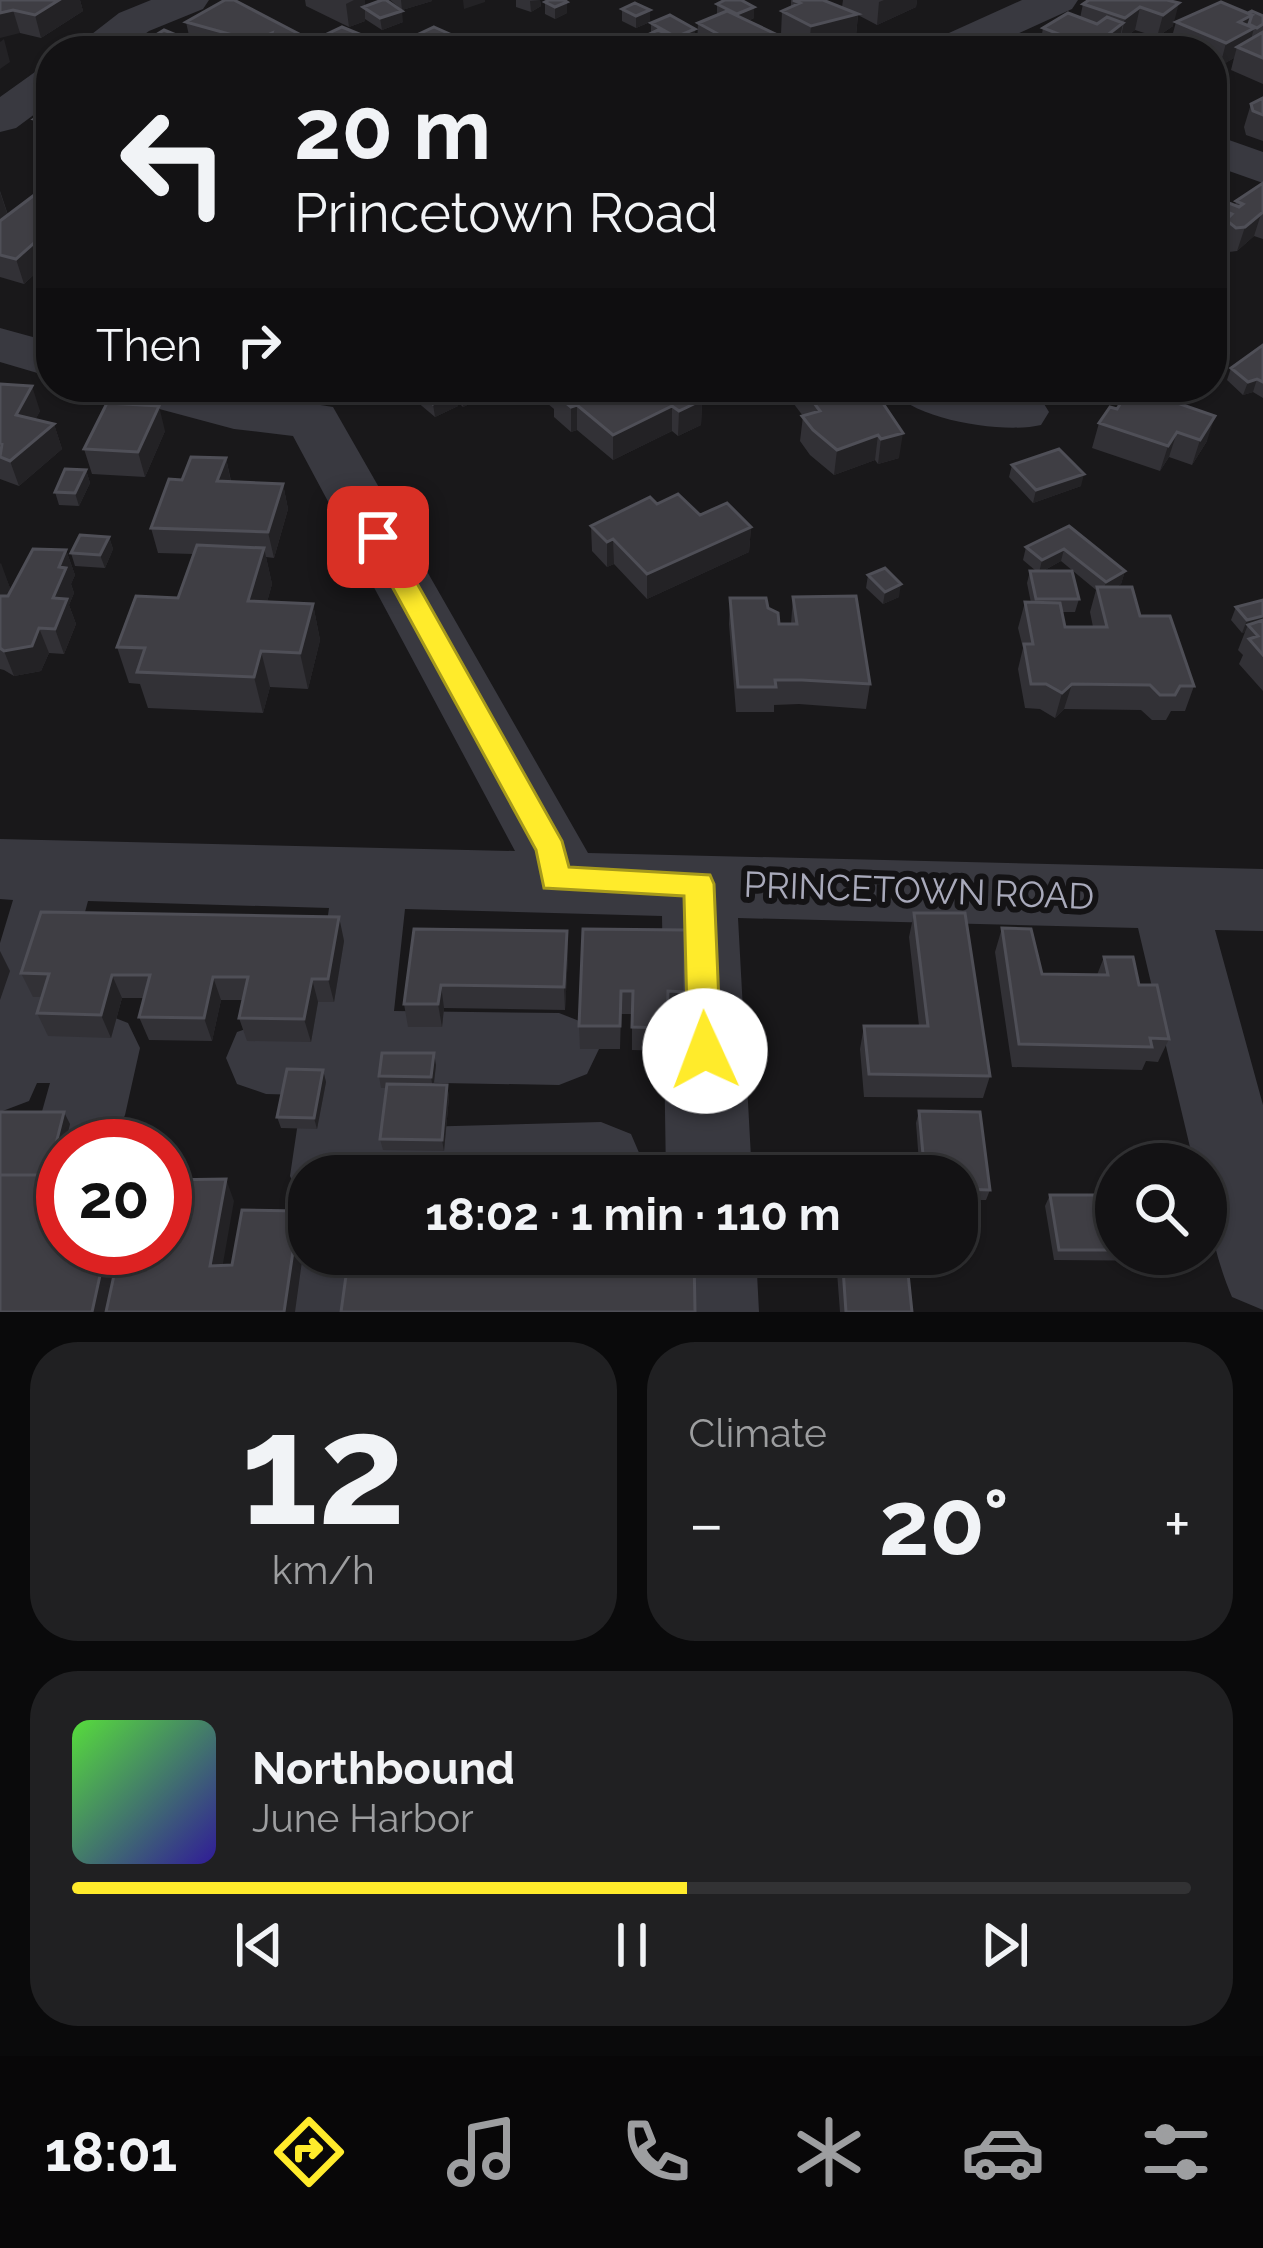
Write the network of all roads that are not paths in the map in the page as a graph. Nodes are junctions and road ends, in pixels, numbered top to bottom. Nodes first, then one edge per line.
1 (188, 0) edge
2 (1057, 0) edge
3 (114, 36) edge
4 (970, 36) edge
5 (36, 92) edge
6 (0, 118) edge
7 (1227, 154) edge
8 (1263, 169) edge
9 (0, 344) edge
10 (36, 355) edge
11 (200, 402) edge
12 (956, 402) edge
13 (324, 404) edge
14 (1022, 412) dead end
15 (30, 869) edge
16 (370, 877) junction
17 (555, 879) junction
18 (699, 884) junction
19 (1168, 897) junction
20 (1263, 900) edge
21 (560, 1049) dead end
22 (349, 1053) junction
23 (266, 1058) dead end
24 (4, 1061) edge
25 (83, 1114) dead end
26 (335, 1155) edge
27 (709, 1155) edge
28 (1263, 1267) edge
29 (319, 1275) edge
30 (713, 1275) edge
31 (314, 1312) edge
32 (715, 1312) edge

1 - 3 street
2 - 4 street
5 - 6 street
7 - 8 street
9 - 10 street
11 - 13 street
12 - 14 street
13 - 17 street
15 - 16 street, PRINCETOWN ROAD
15 - 24 street
16 - 17 street, PRINCETOWN ROAD
16 - 22 street
17 - 18 street, PRINCETOWN ROAD
18 - 19 street, PRINCETOWN ROAD
18 - 27 street
19 - 20 street, PRINCETOWN ROAD
19 - 28 street
21 - 22 street
22 - 23 street
22 - 26 street
24 - 25 street
29 - 31 street
30 - 32 street

